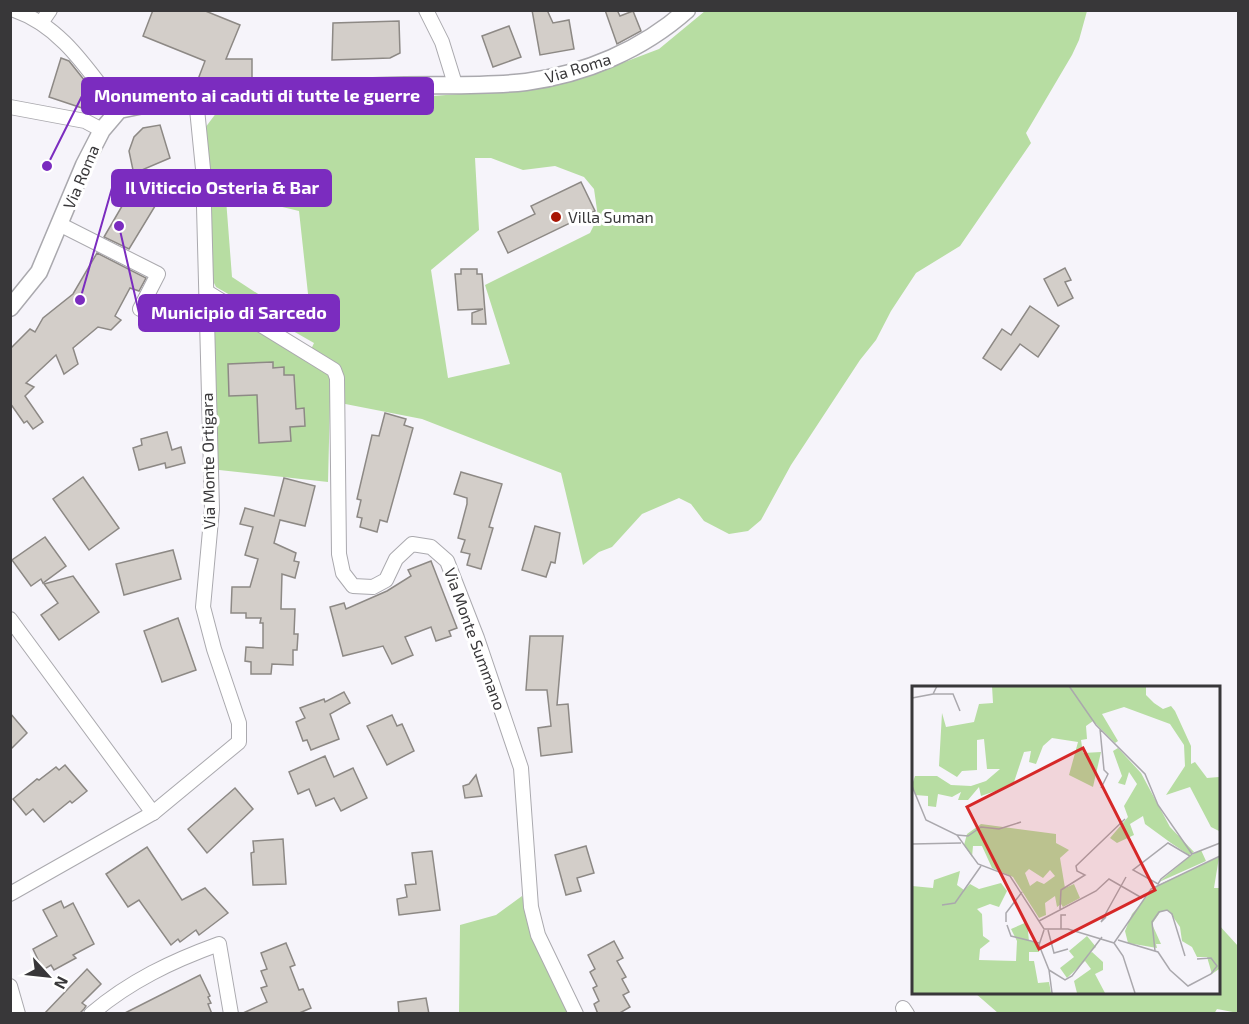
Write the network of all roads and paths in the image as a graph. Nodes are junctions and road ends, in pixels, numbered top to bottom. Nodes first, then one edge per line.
1 (14, 10) edge
2 (50, 10) edge
3 (426, 10) edge
4 (687, 10) edge
5 (41, 23) junction
6 (455, 84) junction
7 (196, 99) junction
8 (10, 107) edge
9 (119, 110) junction
10 (102, 130) junction
11 (61, 225) junction
12 (207, 292) junction
13 (10, 308) edge
14 (140, 309) dead end
15 (10, 619) edge
16 (153, 813) junction
17 (10, 894) edge
18 (10, 986) edge
19 (18, 1014) edge
20 (91, 1014) edge
21 (231, 1014) edge
22 (576, 1014) edge

1 - 5 street
2 - 5 street
3 - 6 street
4 - 6 street, Via Roma
5 - 9 street
6 - 7 street, Via Roma
7 - 9 street, Via Roma
7 - 12 street, Via Monte Ortigara
8 - 10 street, Via Roma
9 - 10 street, Via Roma
10 - 11 street, Via Roma
11 - 13 street, Via Roma
11 - 14 street, Via Roma
12 - 16 street, Via Monte Ortigara
12 - 22 street, Via Monte Summano
15 - 16 street
16 - 17 street, Via Monte Ortigara
18 - 19 street
20 - 21 street

